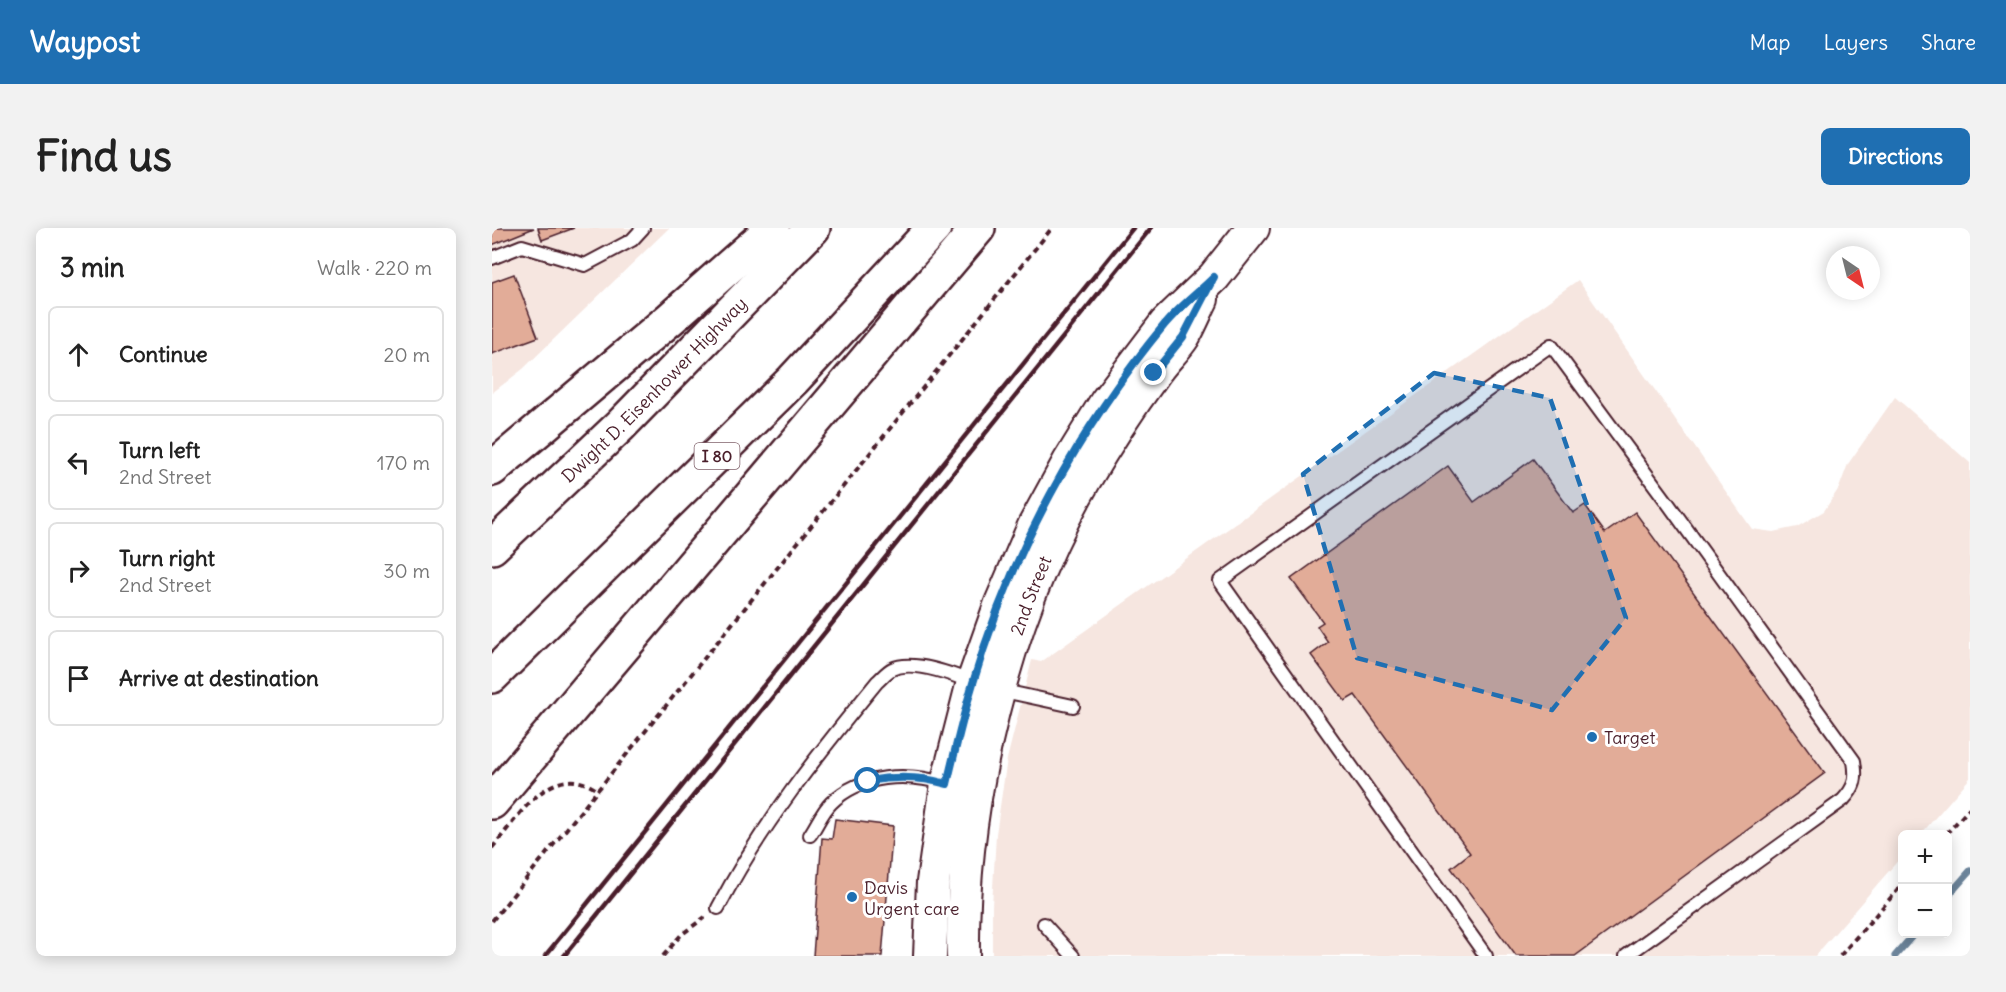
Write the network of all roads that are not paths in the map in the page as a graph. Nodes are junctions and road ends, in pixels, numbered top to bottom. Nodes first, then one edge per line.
1 (643, 228) edge
2 (773, 228) edge
3 (813, 228) edge
4 (934, 228) edge
5 (978, 228) edge
6 (1253, 228) edge
7 (492, 258) edge
8 (492, 469) edge
9 (492, 547) edge
10 (492, 676) edge
11 (986, 686) junction
12 (1073, 706) dead end
13 (947, 784) junction
14 (492, 802) edge
15 (810, 835) dead end
16 (717, 908) road end
17 (1044, 924) dead end
18 (930, 956) edge
19 (963, 956) edge
20 (1073, 956) edge
21 (1486, 956) edge
22 (1626, 956) edge

1 - 7 lane
2 - 8 highway
3 - 9 highway, Dwight D. Eisenhower Highway
4 - 10 highway, I 80
5 - 14 highway
6 - 11 street, 2nd Street
11 - 12 lane
11 - 13 street, 2nd Street
11 - 16 lane
11 - 19 street, 2nd Street
13 - 15 lane
13 - 18 street, 2nd Street
17 - 20 lane
21 - 22 lane

